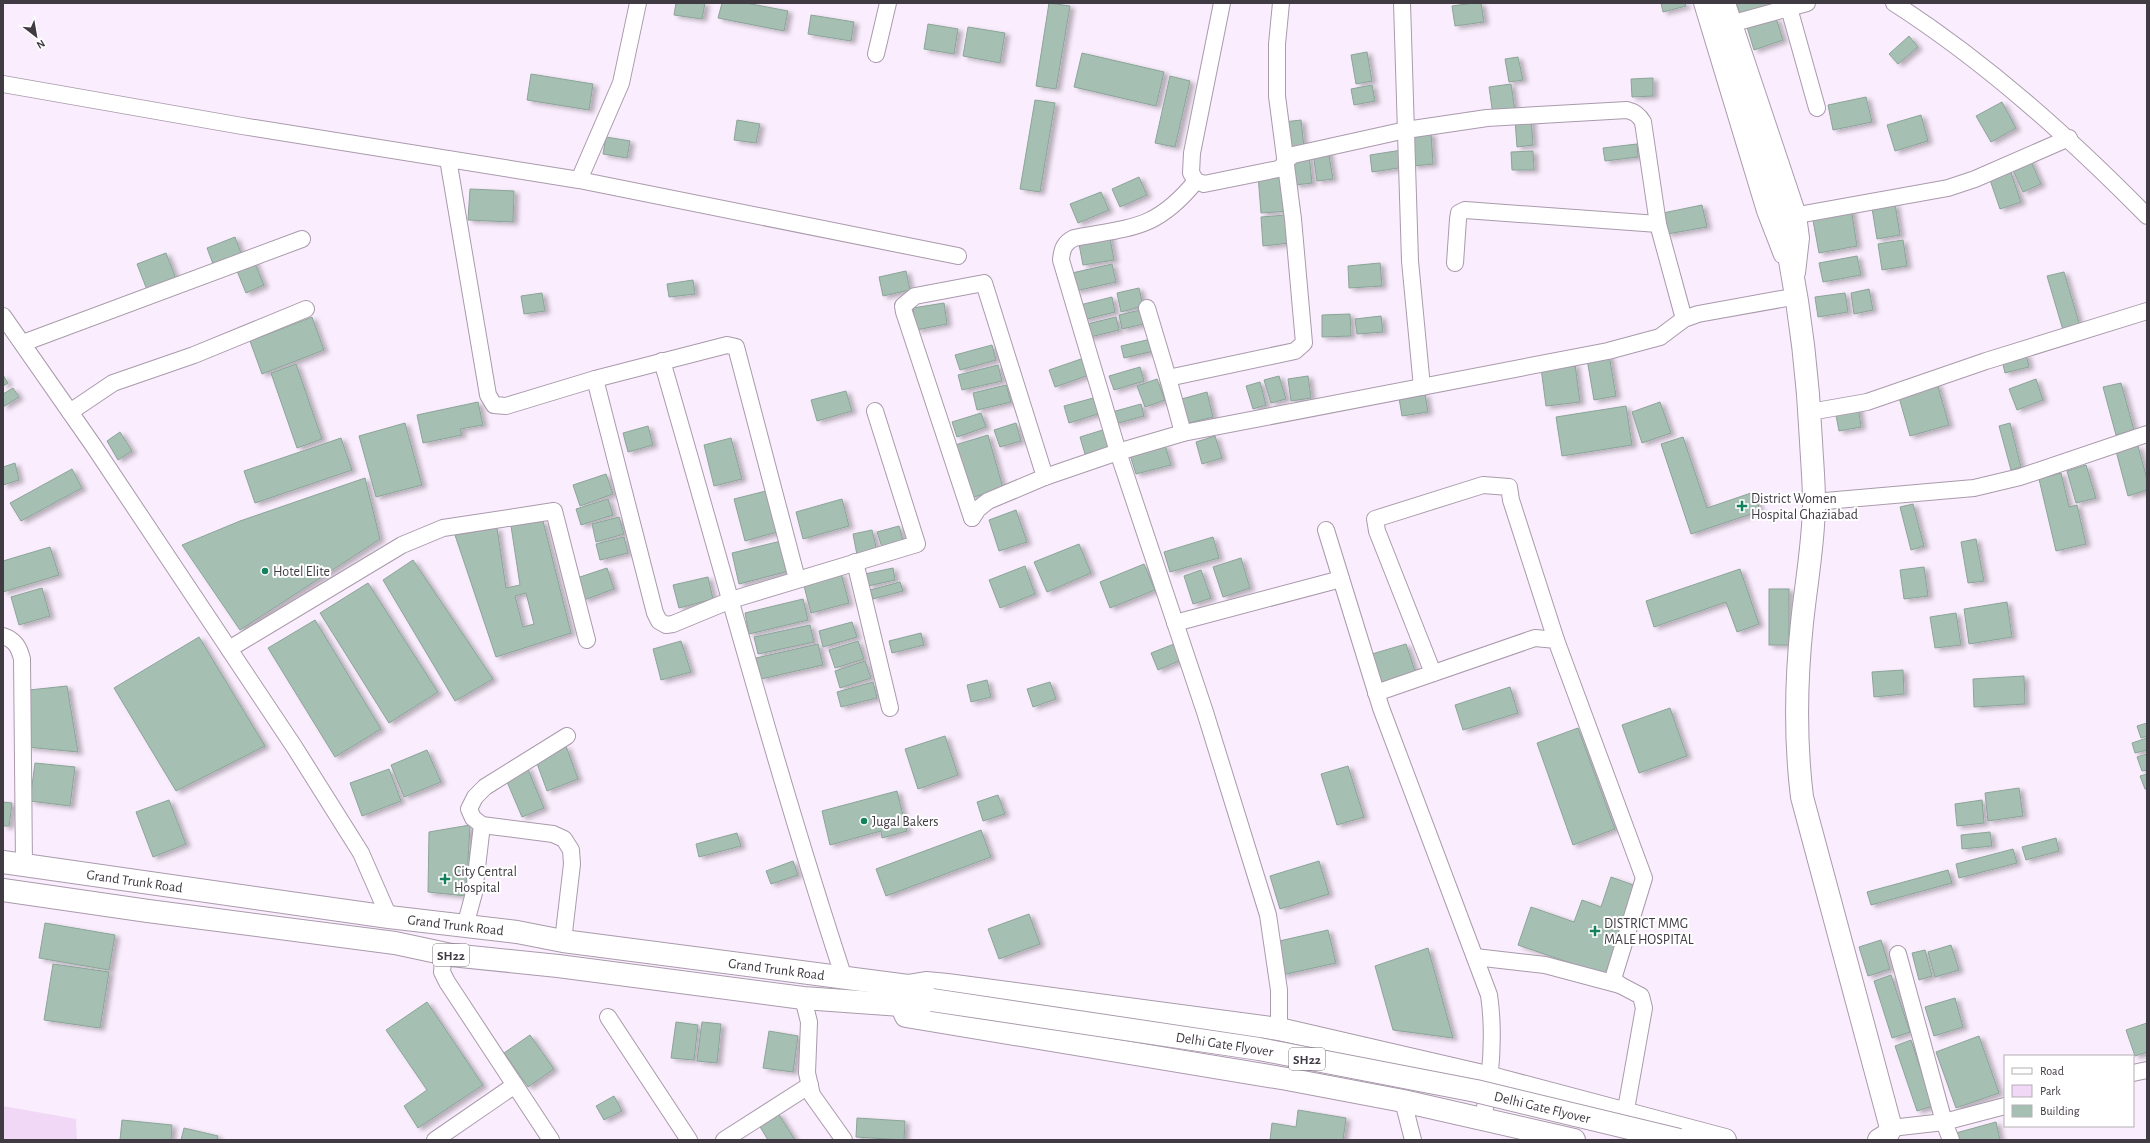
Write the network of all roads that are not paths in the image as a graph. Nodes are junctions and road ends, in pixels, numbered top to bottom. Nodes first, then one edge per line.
1 (638, 3) edge
2 (888, 3) edge
3 (1222, 3) edge
4 (1281, 3) edge
5 (1402, 3) edge
6 (1702, 3) edge
7 (1714, 3) edge
8 (1727, 3) edge
9 (1807, 3) edge
10 (1894, 3) edge
11 (1789, 8) junction
12 (1734, 23) junction
13 (876, 54) dead end
14 (3, 84) edge
15 (1817, 108) dead end
16 (1406, 130) junction
17 (2069, 138) junction
18 (448, 159) junction
19 (1286, 162) junction
20 (579, 180) junction
21 (1196, 181) junction
22 (1798, 215) junction
23 (2147, 216) edge
24 (1658, 224) junction
25 (302, 240) dead end
26 (958, 256) dead end
27 (1455, 264) dead end
28 (1796, 288) junction
29 (1147, 308) dead end
30 (306, 309) dead end
31 (2147, 311) edge
32 (3, 316) edge
33 (1684, 319) junction
34 (23, 343) junction
35 (662, 361) junction
36 (1168, 378) junction
37 (595, 379) junction
38 (1422, 387) junction
39 (875, 410) dead end
40 (70, 412) junction
41 (1810, 412) junction
42 (1183, 433) junction
43 (2147, 434) edge
44 (1118, 452) junction
45 (1045, 477) junction
46 (1814, 502) junction
47 (1326, 530) dead end
48 (855, 562) junction
49 (797, 579) junction
50 (1341, 579) junction
51 (731, 600) junction
52 (1175, 623) junction
53 (3, 636) edge
54 (587, 640) dead end
55 (1556, 640) junction
56 (229, 648) junction
57 (1433, 673) junction
58 (1376, 693) junction
59 (890, 708) dead end
60 (567, 736) dead end
61 (482, 825) junction
62 (13, 863) edge
63 (3, 890) edge
64 (389, 917) junction
65 (465, 926) junction
66 (563, 941) junction
67 (1898, 954) dead end
68 (451, 955) junction
69 (1475, 957) junction
70 (844, 978) junction
71 (1620, 985) junction
72 (905, 996) junction
73 (803, 998) junction
74 (608, 1017) dead end
75 (1279, 1029) junction
76 (2147, 1070) edge
77 (2134, 1073) edge
78 (1491, 1078) junction
79 (514, 1085) junction
80 (810, 1086) junction
81 (1403, 1101) junction
82 (2004, 1106) edge
83 (1625, 1115) junction
84 (1483, 1119) junction
85 (1944, 1122) junction
86 (1885, 1134) edge
87 (435, 1140) edge
88 (551, 1140) edge
89 (689, 1140) edge
90 (724, 1140) edge
91 (844, 1140) edge
92 (1413, 1140) edge
93 (1574, 1140) edge
94 (1679, 1140) edge
95 (1725, 1140) edge
96 (1950, 1140) edge

1 - 20 street
2 - 13 street
3 - 21 street
4 - 19 street
5 - 16 street
6 - 28 street
7 - 28 main road
8 - 12 street
9 - 11 street
10 - 17 street
11 - 12 street
11 - 15 street
12 - 22 street
14 - 18 street
16 - 19 street
16 - 24 street
16 - 38 street
17 - 22 street
17 - 23 street
18 - 20 street
18 - 37 street
19 - 21 street
19 - 36 street
20 - 26 street
21 - 44 street
22 - 28 street
24 - 27 street
24 - 33 street
25 - 34 street
28 - 33 street
28 - 41 main road
29 - 36 street
30 - 40 street
31 - 41 street
32 - 34 street
33 - 38 street
34 - 40 street
35 - 37 street
35 - 49 street
35 - 51 street
36 - 42 street
37 - 51 street
38 - 42 street
39 - 48 street
40 - 56 street
41 - 46 main road
42 - 44 street
43 - 46 street
44 - 45 street
44 - 52 street
45 - 45 street
46 - 86 main road
47 - 50 street
48 - 49 street
48 - 59 street
49 - 51 street
50 - 52 street
50 - 58 street
51 - 70 street
52 - 75 street
53 - 62 street
54 - 56 street
55 - 57 street
55 - 57 street
55 - 71 street
56 - 64 street
57 - 58 street
58 - 69 street
60 - 61 street
61 - 65 street
61 - 66 street
62 - 64 main road, Grand Trunk Road / SH22
63 - 68 main road, Grand Trunk Road / SH22
64 - 65 main road, Grand Trunk Road / SH22
65 - 66 main road, Grand Trunk Road / SH22
66 - 70 main road, Grand Trunk Road
67 - 85 street
68 - 73 main road, Grand Trunk Road / SH22
68 - 79 street
69 - 71 street
69 - 78 street
70 - 72 main road, Grand Trunk Road
71 - 83 street
72 - 73 main road, Grand Trunk Road / SH22
72 - 75 main road
72 - 81 main road
72 - 94 main road, Delhi Gate Flyover / SH22, bridge
73 - 80 street
74 - 89 street
75 - 78 main road
76 - 77 street
78 - 83 main road
78 - 84 street
79 - 87 street
79 - 88 street
80 - 90 street
80 - 91 street
81 - 84 main road
81 - 92 street
82 - 85 street
83 - 95 main road
84 - 93 main road
85 - 86 street
85 - 96 street

